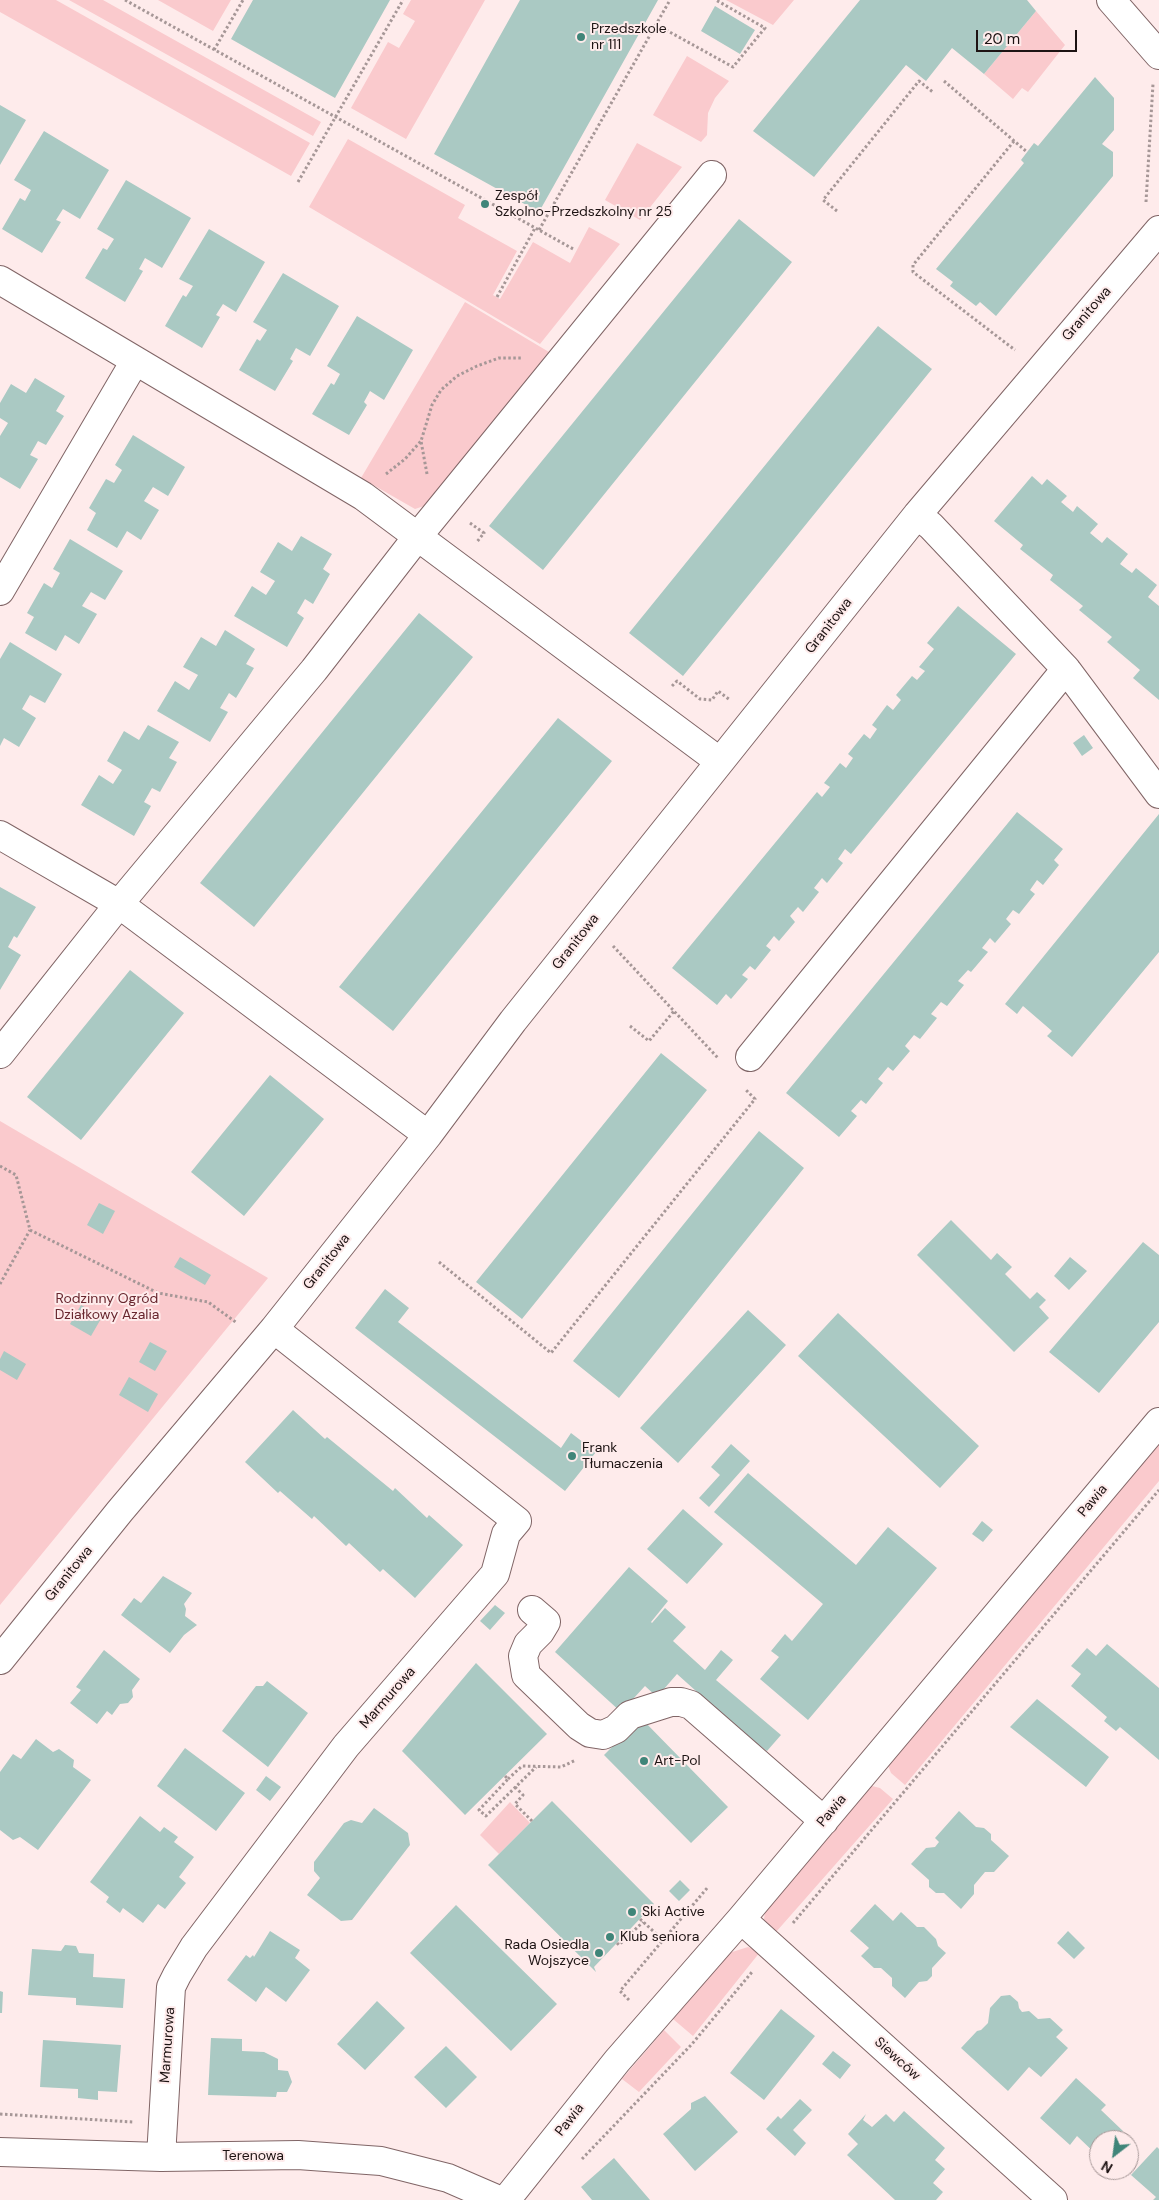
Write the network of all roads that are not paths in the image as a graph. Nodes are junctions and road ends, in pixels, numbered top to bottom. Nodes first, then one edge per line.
1 (1112, 0) edge
2 (1159, 55) edge
3 (712, 175) dead end
4 (1152, 219) edge
5 (0, 280) edge
6 (134, 361) junction
7 (917, 515) junction
8 (418, 536) junction
9 (0, 591) edge
10 (1066, 669) junction
11 (719, 761) junction
12 (1159, 794) edge
13 (0, 835) edge
14 (119, 904) junction
15 (0, 1054) edge
16 (750, 1057) dead end
17 (428, 1135) junction
18 (274, 1329) junction
19 (1159, 1422) edge
20 (532, 1610) dead end
21 (0, 1660) edge
22 (824, 1821) junction
23 (741, 1919) junction
24 (0, 2152) edge
25 (160, 2157) junction
26 (499, 2200) edge
27 (506, 2200) edge
28 (1053, 2200) edge

1 - 2 street
3 - 8 street
4 - 7 street, Granitowa
5 - 6 street
6 - 8 street
6 - 9 street
7 - 10 street
7 - 11 street, Granitowa
8 - 11 street
8 - 14 street
10 - 12 street
10 - 16 street
11 - 17 street, Granitowa
13 - 14 street
14 - 15 street
14 - 17 street
17 - 18 street, Granitowa
18 - 21 street, Granitowa
18 - 25 street, Marmurowa
19 - 22 street, Pawia
20 - 22 street
22 - 23 street, Pawia
23 - 27 street, Pawia
23 - 28 street, Siewców
24 - 25 street, Terenowa
25 - 26 street, Terenowa

